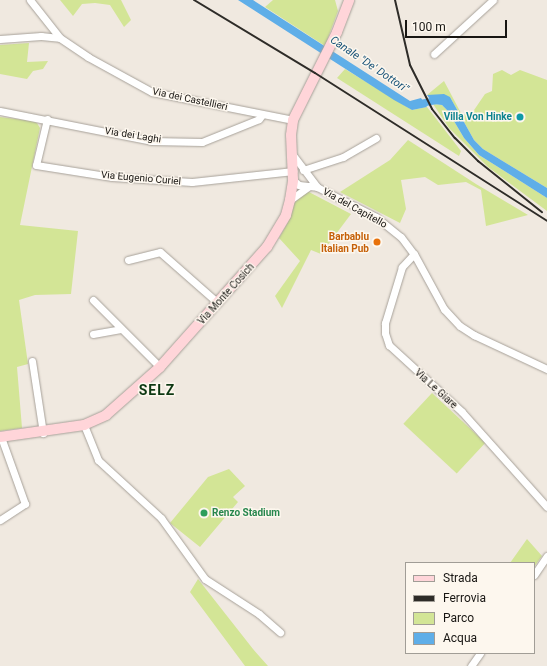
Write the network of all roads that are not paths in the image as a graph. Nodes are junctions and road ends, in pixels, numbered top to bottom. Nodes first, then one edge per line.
1 (30, 0) edge
2 (493, 0) edge
3 (347, 2) edge
4 (60, 38) junction
5 (0, 39) edge
6 (434, 54) dead end
7 (0, 111) edge
8 (262, 115) junction
9 (47, 119) junction
10 (292, 120) junction
11 (376, 138) dead end
12 (296, 174) junction
13 (309, 183) junction
14 (290, 200) junction
15 (414, 254) junction
16 (128, 260) dead end
17 (93, 300) dead end
18 (218, 303) junction
19 (121, 329) junction
20 (93, 334) dead end
21 (32, 361) dead end
22 (160, 367) junction
23 (547, 369) edge
24 (84, 425) junction
25 (43, 433) junction
26 (1, 437) edge
27 (547, 507) edge
28 (0, 520) edge
29 (547, 556) edge
30 (535, 574) edge
31 (280, 632) dead end
32 (479, 654) edge
33 (471, 666) edge

1 - 4 street, Via dei Castellieri
2 - 6 street
3 - 10 street
4 - 5 street, Via dei Castellieri
4 - 8 street, Via dei Castellieri
7 - 9 street, Via dei Laghi
8 - 9 street, Via dei Laghi
8 - 10 street, Via dei Castellieri
9 - 12 street, Via Eugenio Curiel
10 - 12 street, Via Monte Cosich
11 - 12 street
12 - 13 street
12 - 13 street, Via del Capitello
12 - 14 street, Via Monte Cosich
13 - 14 street, Via del Capitello
13 - 15 street, Via del Capitello
14 - 18 street, Via Monte Cosich
15 - 23 street, Via del Capitello
15 - 27 street, Via Le Giare
16 - 18 street
17 - 19 street
18 - 22 street, Via Monte Cosich
19 - 20 street
19 - 22 street
21 - 25 street
22 - 24 street, Via Monte Cosich
24 - 25 street, Via Monte Cosich
24 - 31 street
25 - 26 street, Via Monte Cosich
26 - 28 street
29 - 30 street
32 - 33 street

